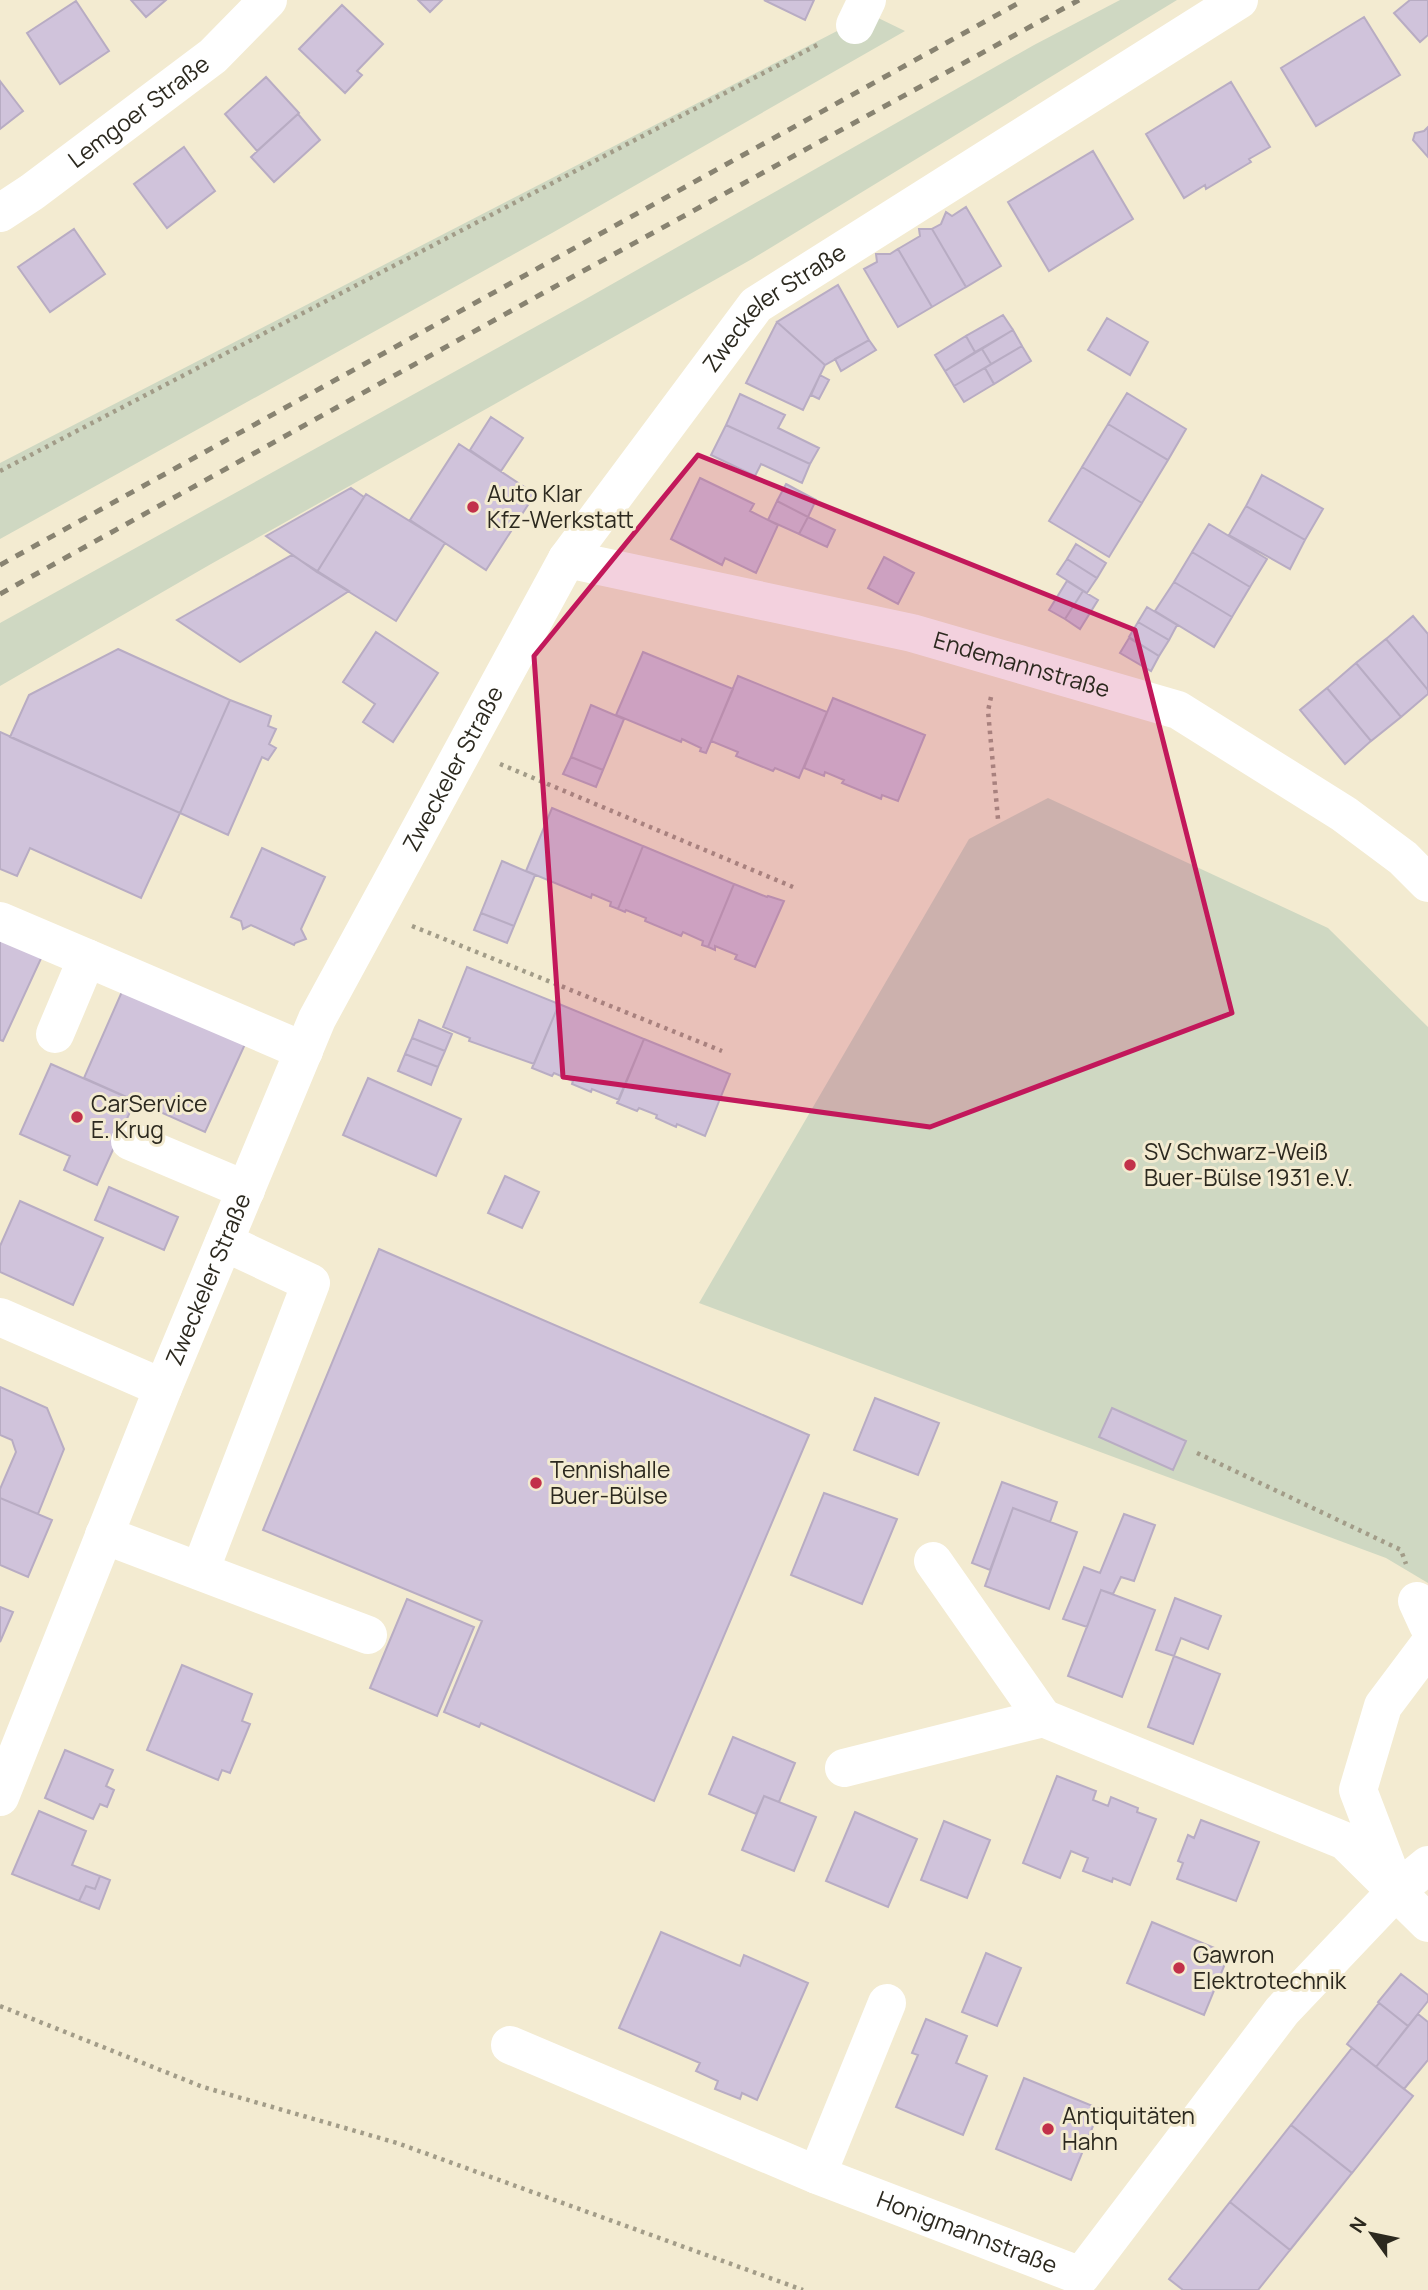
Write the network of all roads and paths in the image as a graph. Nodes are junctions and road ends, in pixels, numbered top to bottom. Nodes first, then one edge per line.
1 (268, 0) edge
2 (1239, 0) edge
3 (861, 13) edge
4 (0, 213) edge
5 (0, 471) edge
6 (567, 559) junction
7 (988, 711) dead end
8 (463, 749) junction
9 (998, 818) dead end
10 (1428, 883) edge
11 (793, 887) dead end
12 (376, 912) junction
13 (0, 921) edge
14 (87, 958) junction
15 (55, 1034) dead end
16 (304, 1051) junction
17 (722, 1051) dead end
18 (130, 1141) dead end
19 (246, 1190) junction
20 (225, 1242) junction
21 (0, 1317) edge
22 (163, 1388) junction
23 (1197, 1453) dead end
24 (104, 1535) junction
25 (933, 1561) dead end
26 (200, 1571) junction
27 (1423, 1613) edge
28 (368, 1635) dead end
29 (1428, 1646) edge
30 (1043, 1718) junction
31 (844, 1768) dead end
32 (0, 1797) edge
33 (1428, 1865) edge
34 (1396, 1891) junction
35 (1428, 1923) edge
36 (887, 2003) dead end
37 (0, 2006) edge
38 (510, 2045) dead end
39 (817, 2175) junction
40 (803, 2290) edge

1 - 4 street, Lemgoer Straße
2 - 6 street, Zweckeler Straße
3 - 5 path
6 - 8 street, Zweckeler Straße
6 - 10 street, Endemannstraße
7 - 9 path
8 - 11 path
8 - 12 street, Zweckeler Straße
12 - 16 street, Zweckeler Straße
12 - 17 path
13 - 14 street
14 - 15 street
14 - 16 street
16 - 19 street, Zweckeler Straße
18 - 19 street
19 - 20 street, Zweckeler Straße
20 - 22 street, Zweckeler Straße
20 - 26 street
21 - 22 street
22 - 24 street, Zweckeler Straße
23 - 27 path
24 - 26 street
24 - 32 street, Zweckeler Straße
25 - 30 street
26 - 28 street
29 - 34 street
30 - 31 street
30 - 34 street
33 - 34 street, Honigmannstraße
34 - 35 street
34 - 39 street, Honigmannstraße
36 - 39 street
37 - 40 path
38 - 39 street, Honigmannstraße

